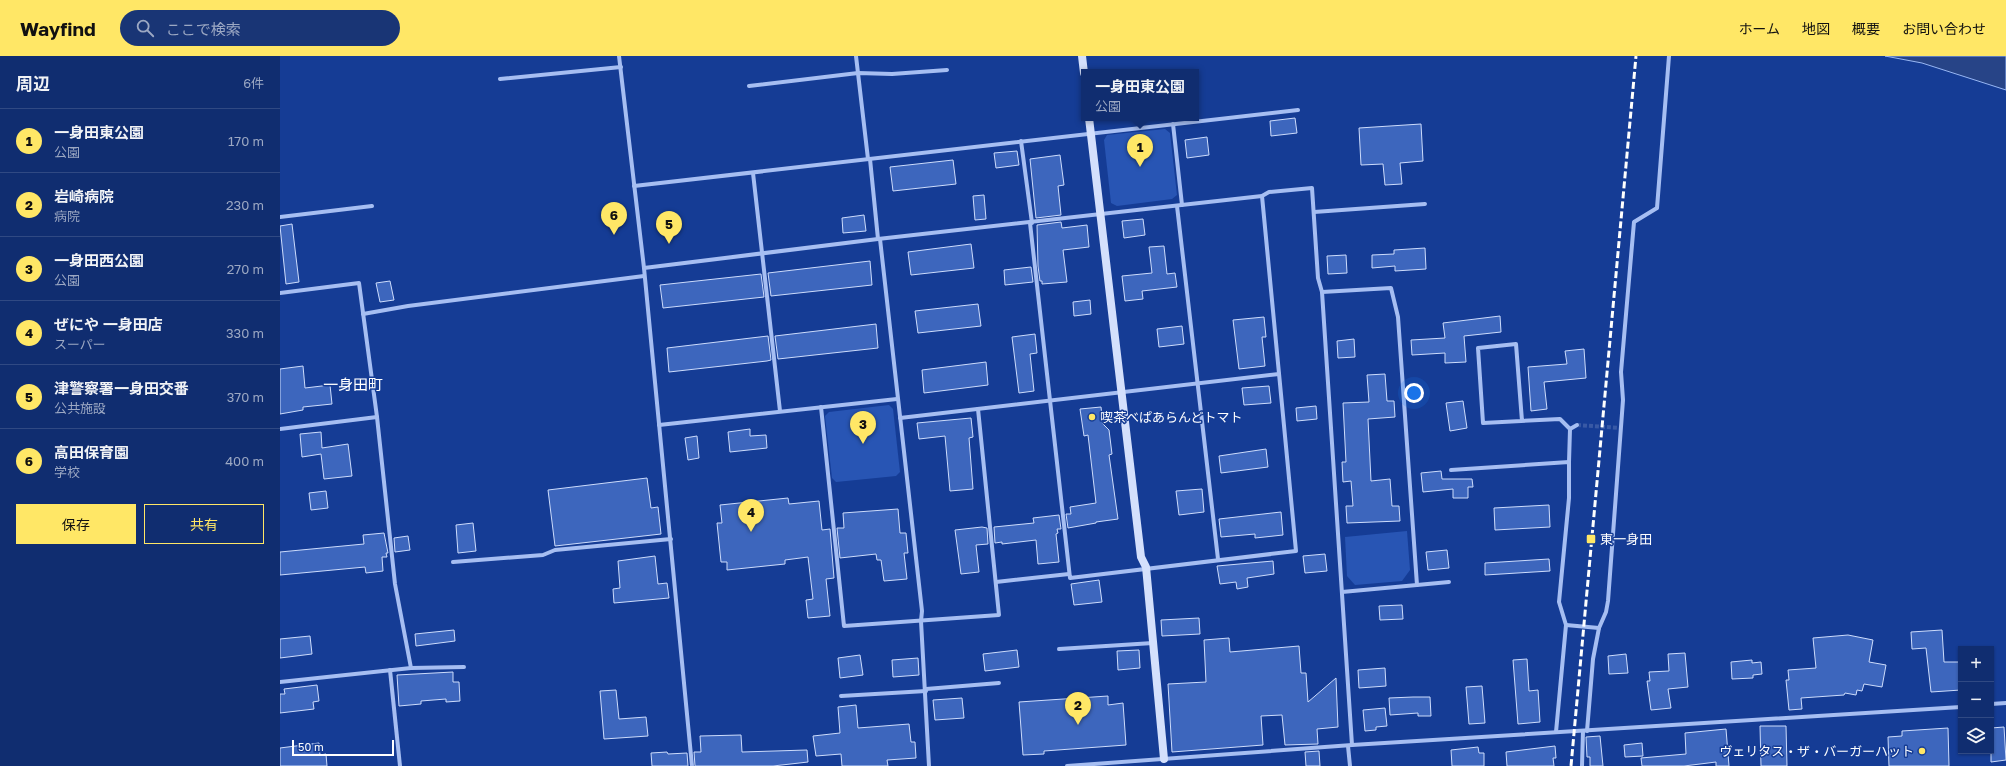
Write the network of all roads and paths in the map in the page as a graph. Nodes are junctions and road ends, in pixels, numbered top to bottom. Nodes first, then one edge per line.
1 (619, 56) edge
2 (856, 56) edge
3 (1082, 56) edge
4 (1669, 56) edge
5 (621, 67) junction
6 (1084, 69) edge
7 (947, 70) dead end
8 (858, 73) junction
9 (500, 79) dead end
10 (749, 86) dead end
11 (1298, 110) dead end
12 (1089, 121) edge
13 (1172, 124) junction
14 (1091, 133) junction
15 (1022, 141) junction
16 (869, 159) junction
17 (753, 173) junction
18 (634, 186) junction
19 (1262, 196) junction
20 (1425, 204) dead end
21 (372, 206) dead end
22 (1180, 206) junction
23 (1314, 212) junction
24 (1101, 215) junction
25 (280, 217) edge
26 (1031, 223) junction
27 (879, 239) junction
28 (762, 254) junction
29 (644, 268) junction
30 (644, 276) junction
31 (1322, 292) junction
32 (280, 293) edge
33 (364, 314) junction
34 (1278, 374) junction
35 (1198, 384) junction
36 (1121, 392) junction
37 (898, 399) junction
38 (1050, 401) junction
39 (821, 407) junction
40 (978, 409) junction
41 (780, 411) junction
42 (377, 417) junction
43 (900, 418) junction
44 (1522, 421) junction
45 (659, 425) junction
46 (1577, 425) tunnel mouth
47 (280, 429) edge
48 (1570, 429) junction
49 (1569, 462) junction
50 (1451, 470) dead end
51 (671, 539) junction
52 (1218, 559) junction
53 (453, 562) dead end
54 (1146, 567) junction
55 (1069, 574) junction
56 (996, 582) junction
57 (1449, 582) dead end
58 (1417, 585) junction
59 (1342, 592) junction
60 (920, 621) junction
61 (1566, 625) junction
62 (1599, 628) junction
63 (1153, 643) junction
64 (1059, 649) dead end
65 (464, 667) dead end
66 (411, 668) junction
67 (390, 670) junction
68 (280, 682) edge
69 (999, 683) dead end
70 (926, 690) junction
71 (841, 696) dead end
72 (2006, 703) edge
73 (1994, 704) edge
74 (1958, 707) edge
75 (1585, 731) junction
76 (1556, 732) junction
77 (1350, 746) junction
78 (1164, 763) edge
79 (400, 766) edge
80 (692, 766) edge
81 (930, 766) edge
82 (1067, 766) edge
83 (1350, 766) edge
84 (1582, 766) edge

1 - 5 street
2 - 8 street
3 - 6 street
4 - 62 street
5 - 9 street
5 - 18 street
7 - 8 street
8 - 10 street
8 - 16 street
11 - 13 street
12 - 14 street
13 - 14 street
13 - 22 street
14 - 15 street
14 - 24 street
15 - 16 street
15 - 26 street
16 - 17 street
16 - 27 street
17 - 18 street
17 - 28 street
18 - 29 street
19 - 22 street
19 - 23 street
19 - 34 street
20 - 23 street
21 - 25 street
22 - 24 street
22 - 35 street
23 - 31 street
24 - 26 street
24 - 36 street
26 - 27 street
26 - 38 street
27 - 28 street
27 - 37 street
28 - 29 street
28 - 41 street
29 - 30 street
30 - 33 street
30 - 45 street
31 - 58 street
31 - 59 street
32 - 33 street
33 - 42 street
34 - 35 street
34 - 52 street
35 - 36 street
35 - 52 street
36 - 38 street
36 - 54 street
37 - 39 street
37 - 43 street
38 - 40 street
38 - 55 street
39 - 41 street
39 - 60 street
40 - 43 street
40 - 56 street
41 - 45 street
42 - 47 street
42 - 66 street
43 - 60 street
44 - 44 street
44 - 48 street
45 - 51 street
46 - 48 street
48 - 49 street
49 - 50 street
49 - 61 street
51 - 53 street
51 - 80 street
52 - 54 street
54 - 55 street
54 - 63 street
55 - 56 street
56 - 60 street
57 - 58 street
58 - 59 street
59 - 77 street
60 - 70 street
61 - 62 street
61 - 76 street
62 - 75 street
63 - 64 street
63 - 78 street
65 - 66 street
66 - 67 street
67 - 68 street
67 - 79 street
69 - 70 street
70 - 71 street
70 - 81 street
72 - 73 street
74 - 75 street
75 - 76 street
75 - 84 street
76 - 77 street
77 - 78 street
77 - 83 street
78 - 82 street

